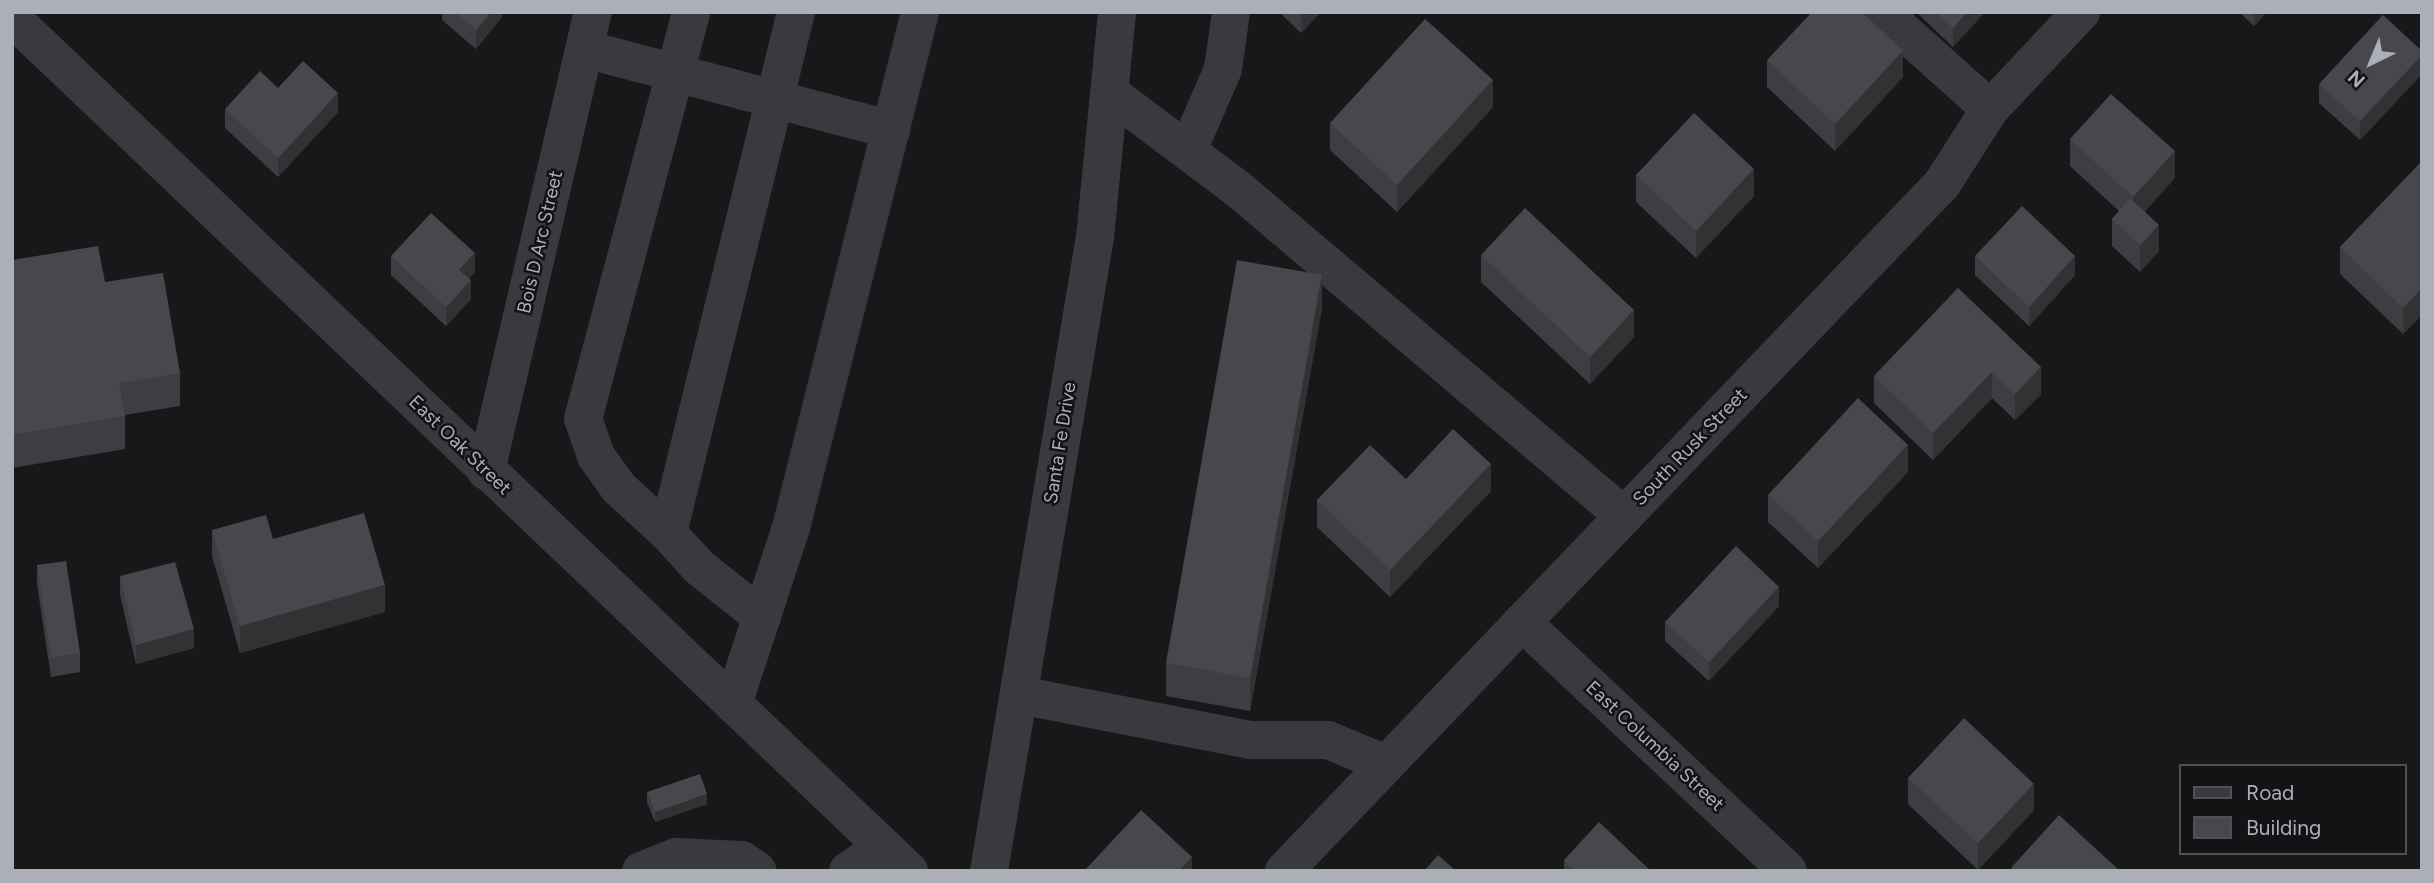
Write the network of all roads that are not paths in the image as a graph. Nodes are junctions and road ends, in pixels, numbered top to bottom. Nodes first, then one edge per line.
1 (593, 12) edge
2 (691, 12) edge
3 (796, 12) edge
4 (920, 12) edge
5 (1117, 12) edge
6 (1231, 12) edge
7 (1882, 12) edge
8 (2081, 12) edge
9 (12, 18) edge
10 (585, 49) junction
11 (676, 72) junction
12 (1110, 93) junction
13 (775, 100) junction
14 (1990, 109) junction
15 (891, 130) junction
16 (1188, 150) junction
17 (486, 471) junction
18 (1624, 516) junction
19 (668, 533) junction
20 (762, 617) junction
21 (1522, 622) junction
22 (1018, 695) junction
23 (733, 704) junction
24 (1386, 764) junction
25 (896, 859) edge
26 (687, 864) edge
27 (641, 871) edge
28 (758, 871) edge
29 (848, 871) edge
30 (989, 871) edge
31 (1284, 871) edge
32 (1788, 871) edge

1 - 10 street, Bois D Arc Street
2 - 11 street
3 - 13 street
4 - 15 street
5 - 12 street, Santa Fe Drive
6 - 16 street
7 - 14 street
8 - 14 street, South Rusk Street
9 - 17 street, East Oak Street
10 - 11 street
10 - 17 street, Bois D Arc Street
11 - 13 street
11 - 19 street
12 - 16 street
12 - 22 street, Santa Fe Drive
13 - 15 street
13 - 19 street
14 - 18 street, South Rusk Street
15 - 20 street
16 - 18 street
17 - 23 street, East Oak Street
18 - 21 street, South Rusk Street
19 - 20 street
20 - 23 street
21 - 24 street, South Rusk Street
21 - 32 street, East Columbia Street
22 - 24 street
22 - 30 street, Santa Fe Drive
23 - 25 street, East Oak Street
24 - 31 street, South Rusk Street
25 - 29 street
26 - 27 street
26 - 28 street

